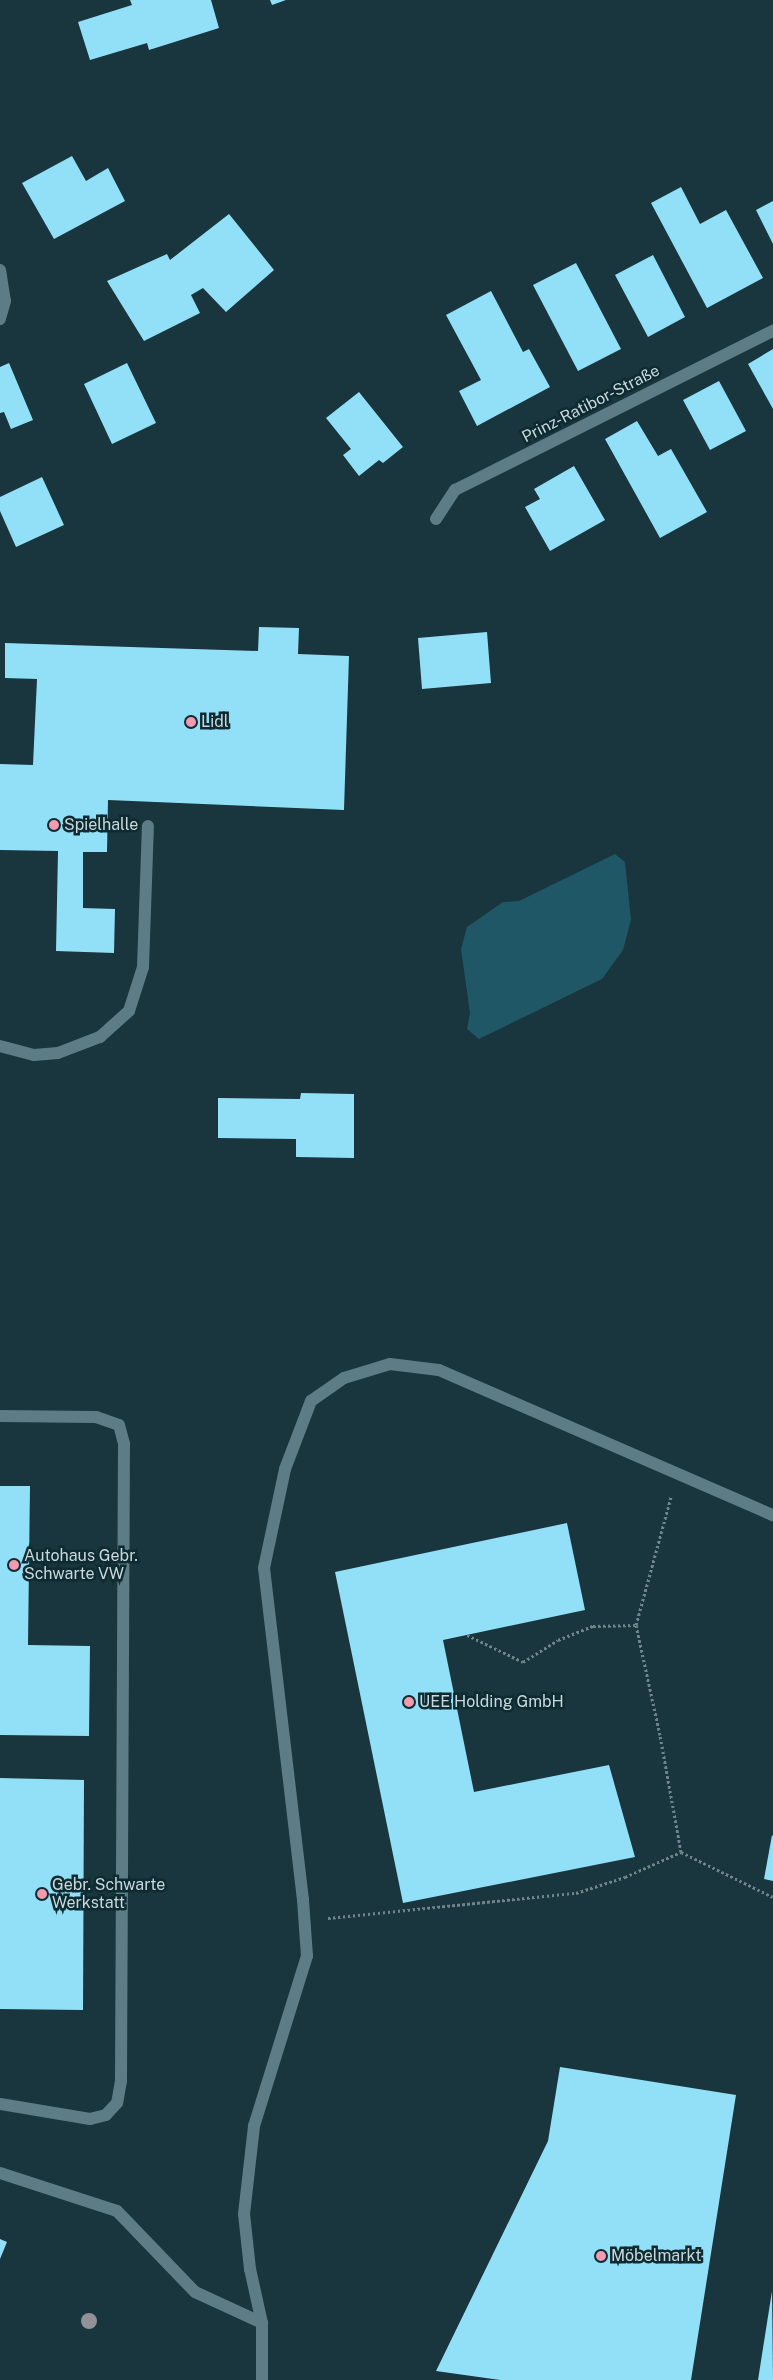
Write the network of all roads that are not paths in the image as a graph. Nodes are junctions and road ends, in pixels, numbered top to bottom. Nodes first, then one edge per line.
1 (0, 270) edge
2 (0, 319) edge
3 (773, 331) edge
4 (436, 519) dead end
5 (148, 826) dead end
6 (0, 1046) edge
7 (0, 1416) edge
8 (773, 1515) edge
9 (0, 2104) edge
10 (0, 2173) edge
11 (262, 2323) junction
12 (262, 2380) edge

1 - 2 street
3 - 4 street, Prinz-Ratibor-Straße
5 - 6 street
7 - 9 street
8 - 11 street
10 - 11 street
11 - 12 street

